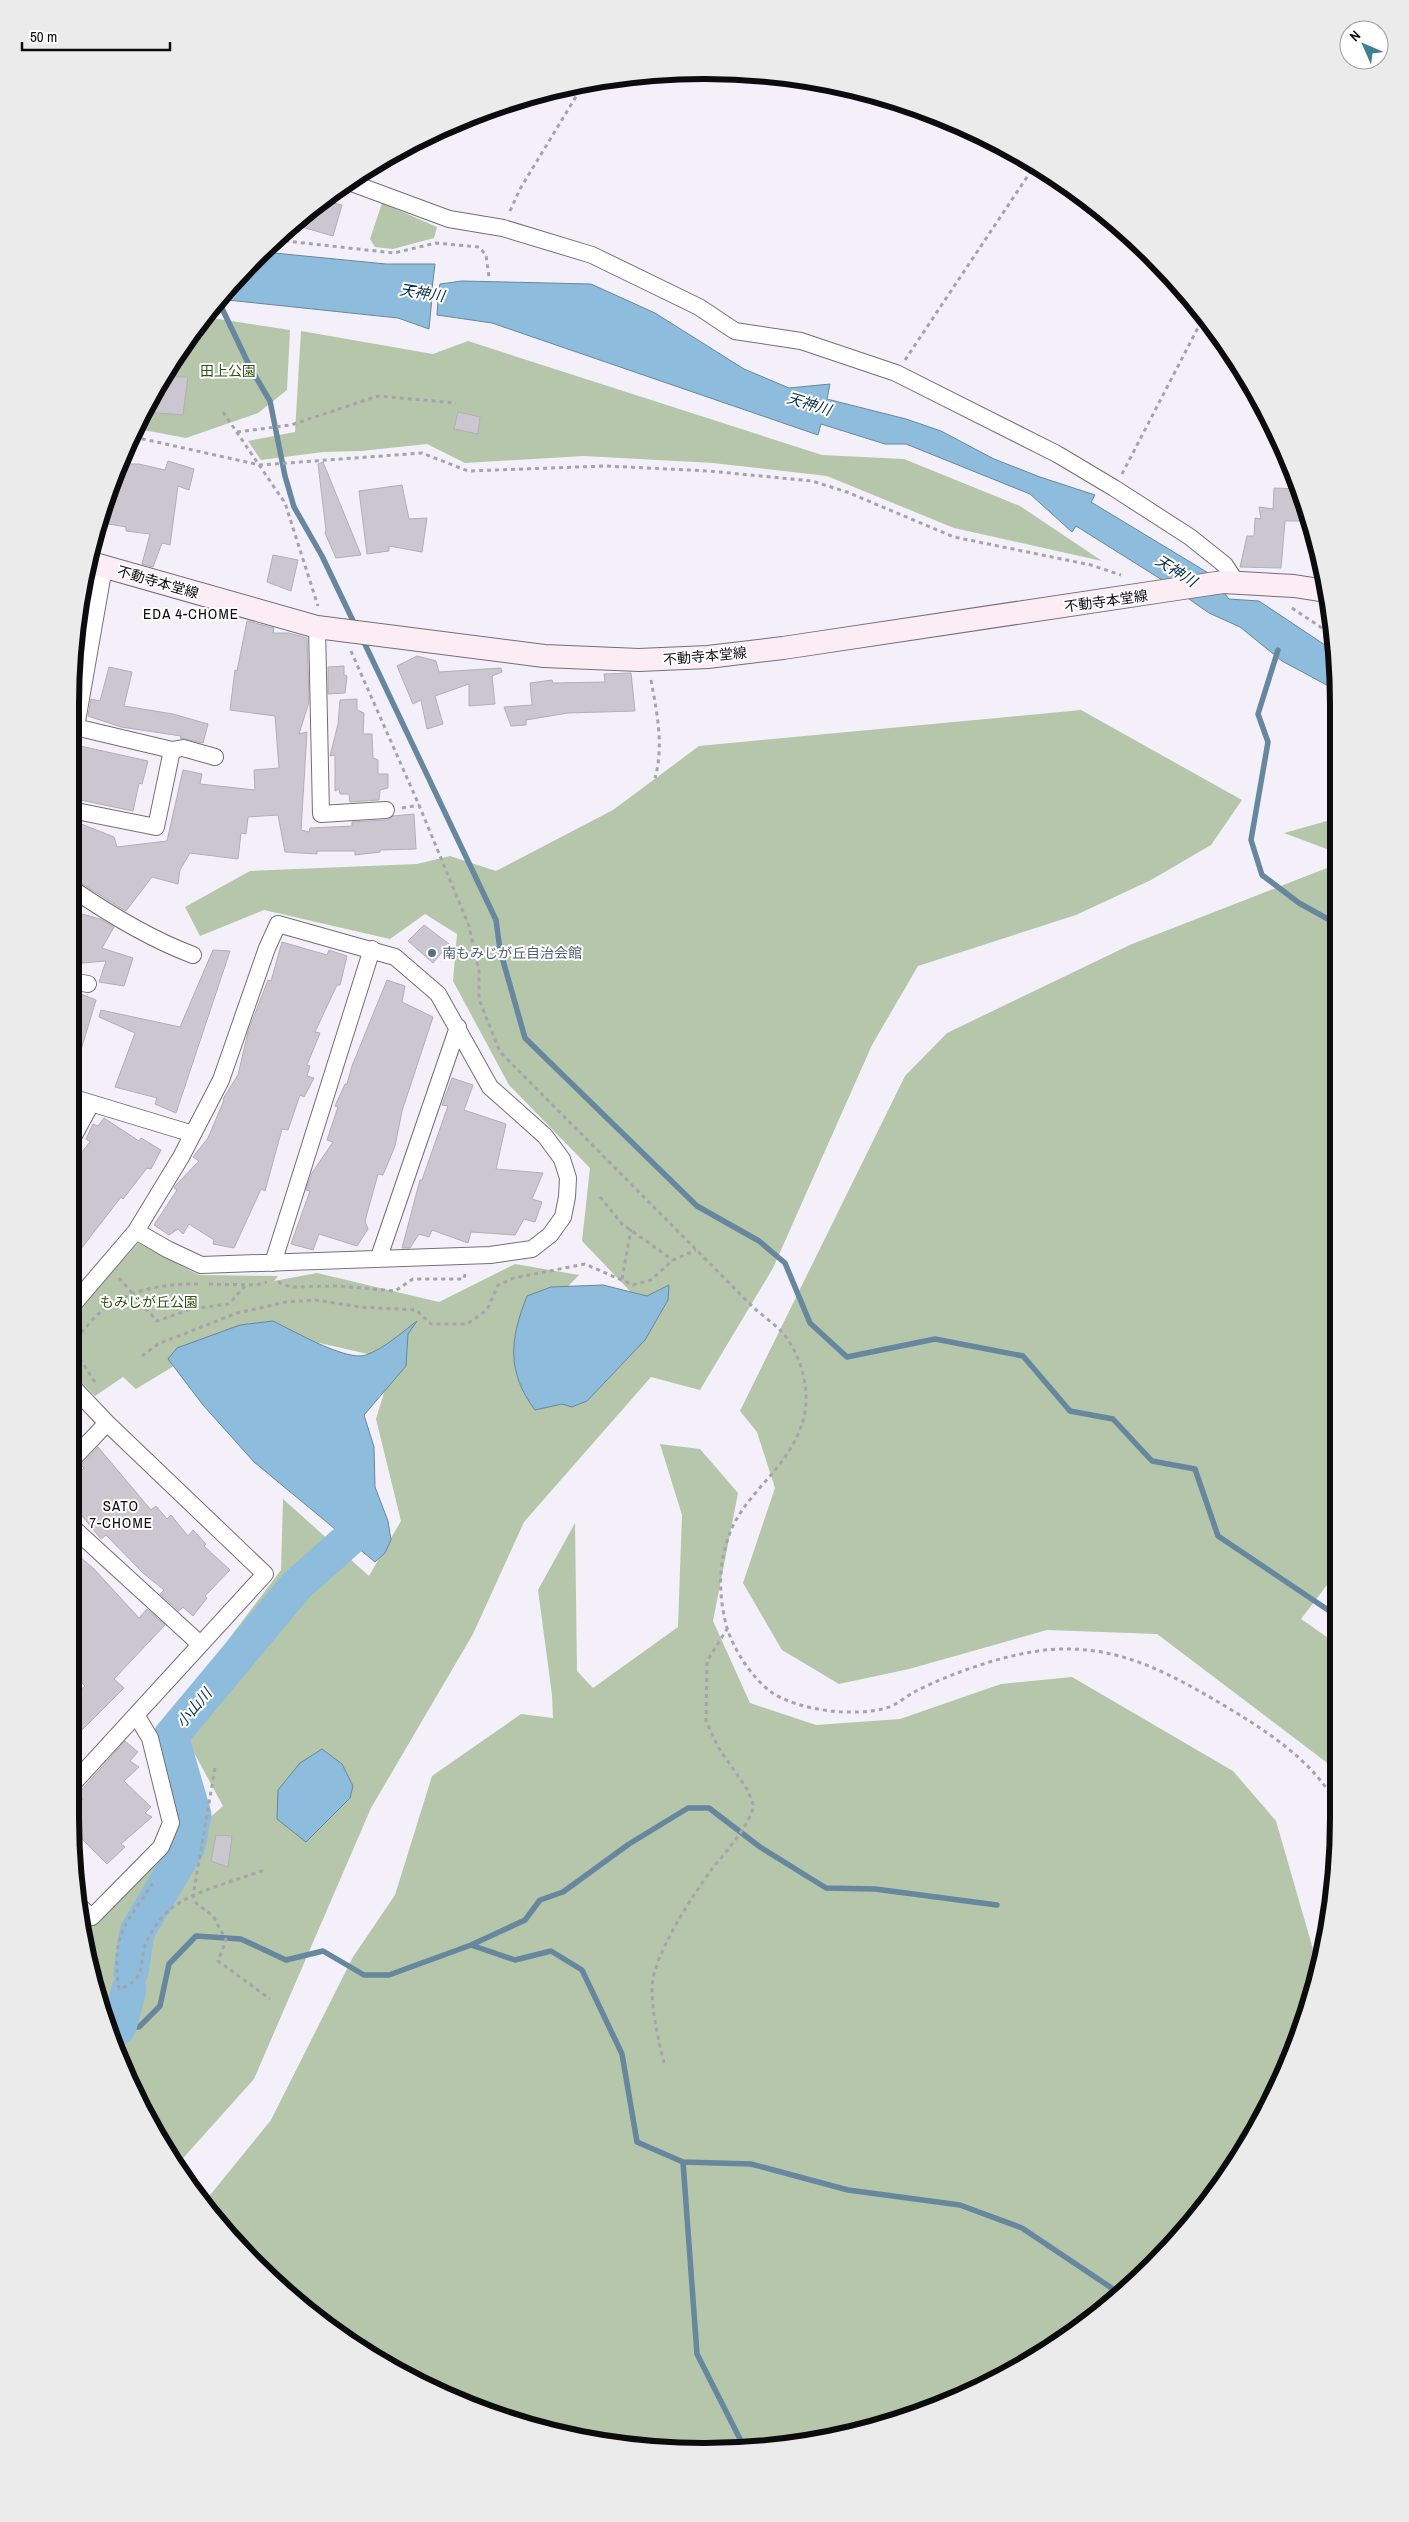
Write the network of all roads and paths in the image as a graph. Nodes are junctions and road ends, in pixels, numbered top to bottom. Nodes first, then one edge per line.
1 (578, 92) edge
2 (1031, 171) edge
3 (356, 185) edge
4 (503, 228) junction
5 (285, 241) edge
6 (489, 277) dead end
7 (1200, 323) edge
8 (896, 373) junction
9 (456, 403) dead end
10 (223, 412) dead end
11 (237, 432) junction
12 (138, 439) edge
13 (260, 465) junction
14 (1114, 488) junction
15 (96, 565) edge
16 (1229, 582) junction
17 (1270, 584) junction
18 (1319, 590) edge
19 (1140, 596) junction
20 (328, 628) junction
21 (1326, 630) edge
22 (647, 660) junction
23 (79, 686) edge
24 (79, 727) edge
25 (172, 750) junction
26 (215, 757) dead end
27 (656, 778) dead end
28 (386, 810) dead end
29 (79, 812) edge
30 (79, 893) edge
31 (372, 949) junction
32 (193, 955) dead end
33 (79, 982) edge
34 (88, 984) dead end
35 (458, 1027) junction
36 (79, 1100) edge
37 (91, 1104) junction
38 (79, 1126) edge
39 (193, 1134) junction
40 (600, 1197) dead end
41 (631, 1229) junction
42 (136, 1231) junction
43 (696, 1250) junction
44 (468, 1255) junction
45 (380, 1257) junction
46 (673, 1260) junction
47 (273, 1263) junction
48 (106, 1265) junction
49 (622, 1279) junction
50 (245, 1286) junction
51 (133, 1293) junction
52 (79, 1297) edge
53 (79, 1336) edge
54 (142, 1356) dead end
55 (79, 1358) edge
56 (79, 1395) edge
57 (83, 1399) junction
58 (107, 1423) junction
59 (79, 1453) edge
60 (79, 1533) edge
61 (727, 1628) junction
62 (200, 1644) junction
63 (136, 1716) junction
64 (215, 1768) dead end
65 (79, 1777) edge
66 (1330, 1792) edge
67 (264, 1870) dead end
68 (156, 1879) dead end
69 (193, 1896) junction
70 (86, 1912) edge
71 (270, 1999) dead end
72 (664, 2063) dead end

1 - 4 path
2 - 8 path
3 - 4 street
4 - 8 street
5 - 6 path
7 - 14 path
8 - 14 street
9 - 11 path
10 - 11 path
11 - 13 path
12 - 13 path
13 - 19 path
13 - 20 path
14 - 16 street
15 - 20 main road, 不動寺本堂線
15 - 23 street
16 - 17 main road, 不動寺本堂線
16 - 19 main road, 不動寺本堂線
17 - 18 main road, 不動寺本堂線
17 - 21 path
19 - 22 main road, 不動寺本堂線
20 - 22 main road, 不動寺本堂線
20 - 28 street
20 - 43 path
22 - 27 path
24 - 25 street
25 - 26 street
25 - 29 street
30 - 32 street
31 - 35 street
31 - 39 street
31 - 47 street
33 - 34 street
35 - 44 street
35 - 45 street
36 - 37 street
37 - 38 street
37 - 39 street
39 - 42 street
40 - 41 path
41 - 46 path
41 - 49 path
42 - 47 street
42 - 48 street
43 - 46 path
43 - 61 path
44 - 45 street
44 - 50 path
45 - 47 street
46 - 49 path
48 - 51 path
48 - 52 street
49 - 54 path
50 - 51 path
50 - 51 path
51 - 53 path
55 - 57 path
56 - 57 street
57 - 58 street
58 - 59 street
58 - 62 street
60 - 62 street
61 - 66 path
61 - 72 path
62 - 63 street
63 - 65 street
63 - 70 street
64 - 69 path
67 - 69 path
68 - 69 path
69 - 71 path

